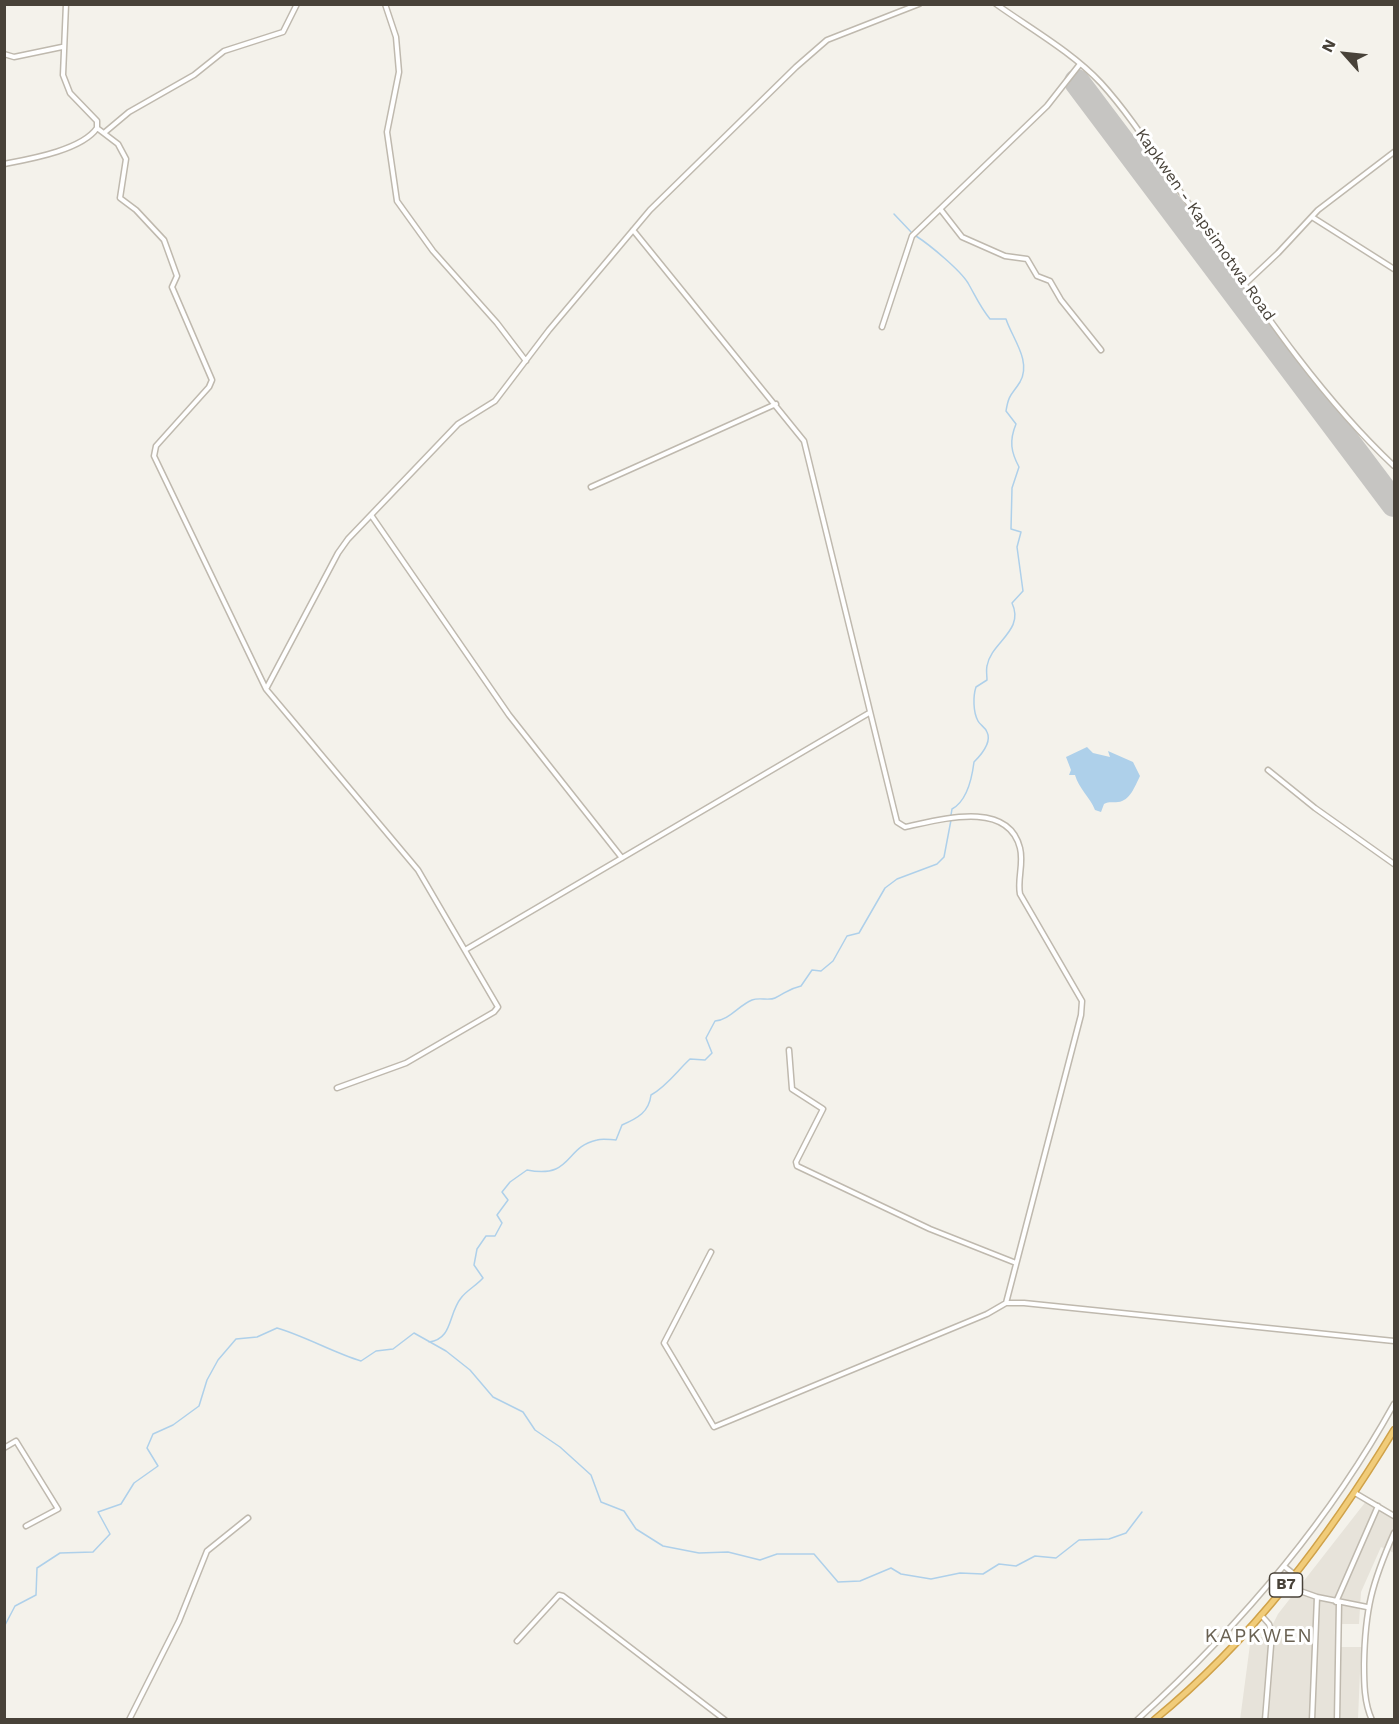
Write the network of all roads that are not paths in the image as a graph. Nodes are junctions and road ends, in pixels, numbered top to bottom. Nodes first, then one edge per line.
1 (66, 4) edge
2 (297, 4) edge
3 (385, 4) edge
4 (919, 4) edge
5 (996, 4) edge
6 (62, 47) junction
7 (4, 54) edge
8 (1080, 64) junction
9 (97, 128) junction
10 (104, 133) junction
11 (1395, 152) edge
12 (4, 164) edge
13 (941, 210) junction
14 (1311, 217) junction
15 (633, 230) junction
16 (1395, 269) edge
17 (1245, 284) junction
18 (882, 327) dead end
19 (1101, 350) dead end
20 (526, 361) junction
21 (776, 404) junction
22 (1395, 466) edge
23 (591, 487) dead end
24 (371, 514) junction
25 (267, 689) junction
26 (869, 713) junction
27 (1268, 770) dead end
28 (622, 858) junction
29 (1395, 864) edge
30 (465, 950) junction
31 (789, 1050) dead end
32 (337, 1088) dead end
33 (711, 1252) dead end
34 (1016, 1263) junction
35 (1006, 1303) junction
36 (1395, 1341) edge
37 (1395, 1404) edge
38 (1395, 1430) edge
39 (4, 1448) edge
40 (1356, 1470) junction
41 (1366, 1476) junction
42 (1355, 1493) junction
43 (1378, 1506) junction
44 (1395, 1516) edge
45 (248, 1518) dead end
46 (26, 1526) dead end
47 (1395, 1533) edge
48 (1285, 1568) junction
49 (1294, 1575) junction
50 (1286, 1586) junction
51 (1317, 1597) junction
52 (1337, 1602) junction
53 (1367, 1607) junction
54 (1261, 1615) junction
55 (517, 1641) dead end
56 (129, 1719) edge
57 (725, 1719) edge
58 (1137, 1719) edge
59 (1154, 1719) edge
60 (1265, 1719) edge
61 (1312, 1719) edge
62 (1337, 1719) edge
63 (1372, 1719) edge

1 - 6 street
2 - 10 street
3 - 20 street
4 - 15 street
5 - 8 street, Kapkwen - Kapsimotwa Road
6 - 7 street
6 - 9 street
8 - 13 street
8 - 17 street, Kapkwen - Kapsimotwa Road
9 - 10 street
9 - 12 street
10 - 25 street
11 - 14 street
13 - 18 street
13 - 19 street
14 - 16 street
14 - 17 street
15 - 20 street
15 - 21 street
17 - 22 street, Kapkwen - Kapsimotwa Road
20 - 24 street
21 - 23 street
21 - 26 street
24 - 25 street
24 - 28 street
25 - 30 street
26 - 28 street
26 - 34 street
27 - 29 street
28 - 30 street
30 - 32 street
31 - 34 street
33 - 35 street
34 - 35 street
35 - 36 street
37 - 40 street
38 - 41 highway, B7
39 - 46 street
40 - 41 street
40 - 48 street
41 - 42 highway, B7
42 - 43 street
42 - 49 highway, B7
43 - 44 street
43 - 52 street
45 - 56 street
47 - 53 street
48 - 49 street
48 - 58 street
49 - 50 highway, B7
50 - 51 street
50 - 54 highway, B7
51 - 52 street
51 - 61 street
52 - 53 street
52 - 62 street
53 - 63 street
54 - 59 highway, B7
54 - 60 street
55 - 57 street

